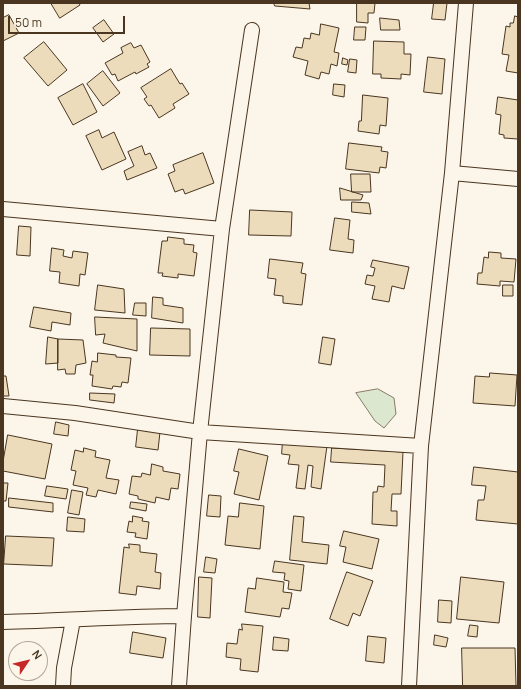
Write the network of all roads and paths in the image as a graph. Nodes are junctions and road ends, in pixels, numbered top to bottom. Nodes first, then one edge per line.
1 (466, 3) edge
2 (252, 30) dead end
3 (452, 172) junction
4 (518, 179) edge
5 (3, 209) edge
6 (222, 229) junction
7 (3, 406) edge
8 (200, 432) junction
9 (420, 446) junction
10 (184, 616) junction
11 (73, 620) junction
12 (3, 622) edge
13 (63, 686) edge
14 (179, 686) edge
15 (409, 686) edge

1 - 3 street
2 - 6 street
3 - 4 street
3 - 9 street
5 - 6 street
6 - 8 street
7 - 8 street
8 - 9 street
8 - 10 street
9 - 15 street
10 - 11 street
10 - 14 street
11 - 12 street
11 - 13 street

